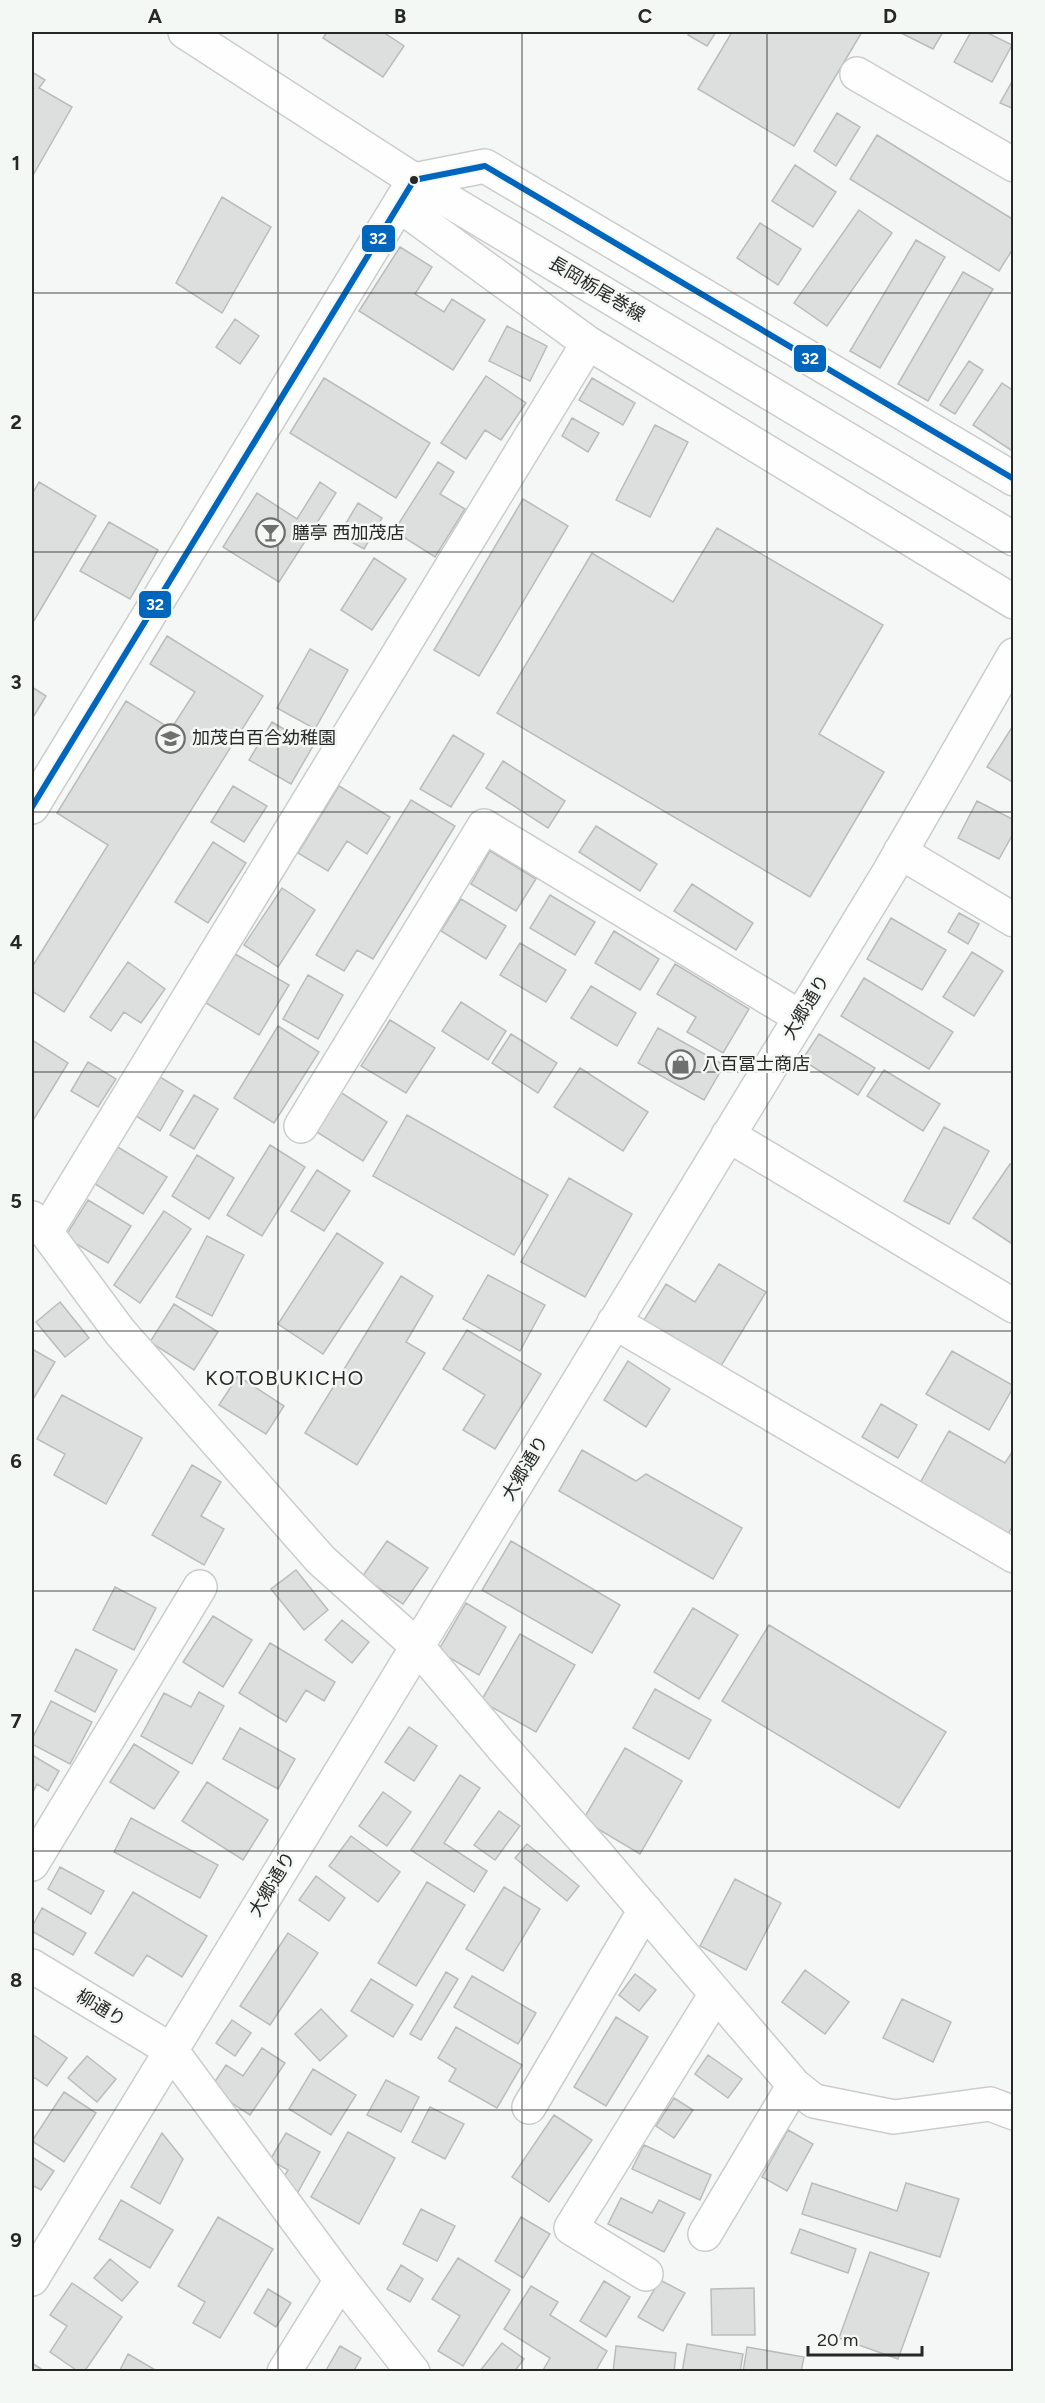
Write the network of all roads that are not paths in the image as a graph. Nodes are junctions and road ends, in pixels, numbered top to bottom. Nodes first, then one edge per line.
1 (185, 32) edge
2 (858, 74) dead end
3 (1014, 165) edge
4 (406, 192) junction
5 (588, 343) junction
6 (1014, 478) edge
7 (1014, 539) edge
8 (1014, 602) edge
9 (1014, 655) edge
10 (32, 807) edge
11 (900, 852) junction
12 (1014, 920) edge
13 (800, 1017) junction
14 (301, 1126) dead end
15 (728, 1135) junction
16 (39, 1225) edge
17 (1014, 1306) edge
18 (614, 1322) junction
19 (1014, 1556) edge
20 (200, 1587) dead end
21 (417, 1646) junction
22 (32, 1864) edge
23 (645, 1910) junction
24 (32, 1966) edge
25 (716, 1994) junction
26 (171, 2050) junction
27 (794, 2085) junction
28 (529, 2107) dead end
29 (1014, 2113) edge
30 (705, 2234) dead end
31 (646, 2274) dead end
32 (32, 2279) edge
33 (341, 2280) junction
34 (284, 2372) edge
35 (412, 2372) edge

1 - 4 street, 長岡栃尾巻線
2 - 3 street
4 - 5 street
4 - 6 street
4 - 7 street, 長岡栃尾巻線
4 - 10 street
5 - 8 street
5 - 16 street
9 - 11 street, 大郷通り
11 - 12 street
11 - 13 street, 大郷通り
13 - 14 street
13 - 15 street, 大郷通り
15 - 17 street
15 - 18 street, 大郷通り
16 - 21 street
18 - 19 street
18 - 21 street, 大郷通り
20 - 22 street
21 - 23 street
21 - 26 street, 大郷通り
23 - 25 street
23 - 28 street
24 - 26 street, 柳通り
25 - 27 street
25 - 31 street
26 - 32 street, 大郷通り
26 - 33 street
27 - 29 street
27 - 30 street
33 - 34 street
33 - 35 street

